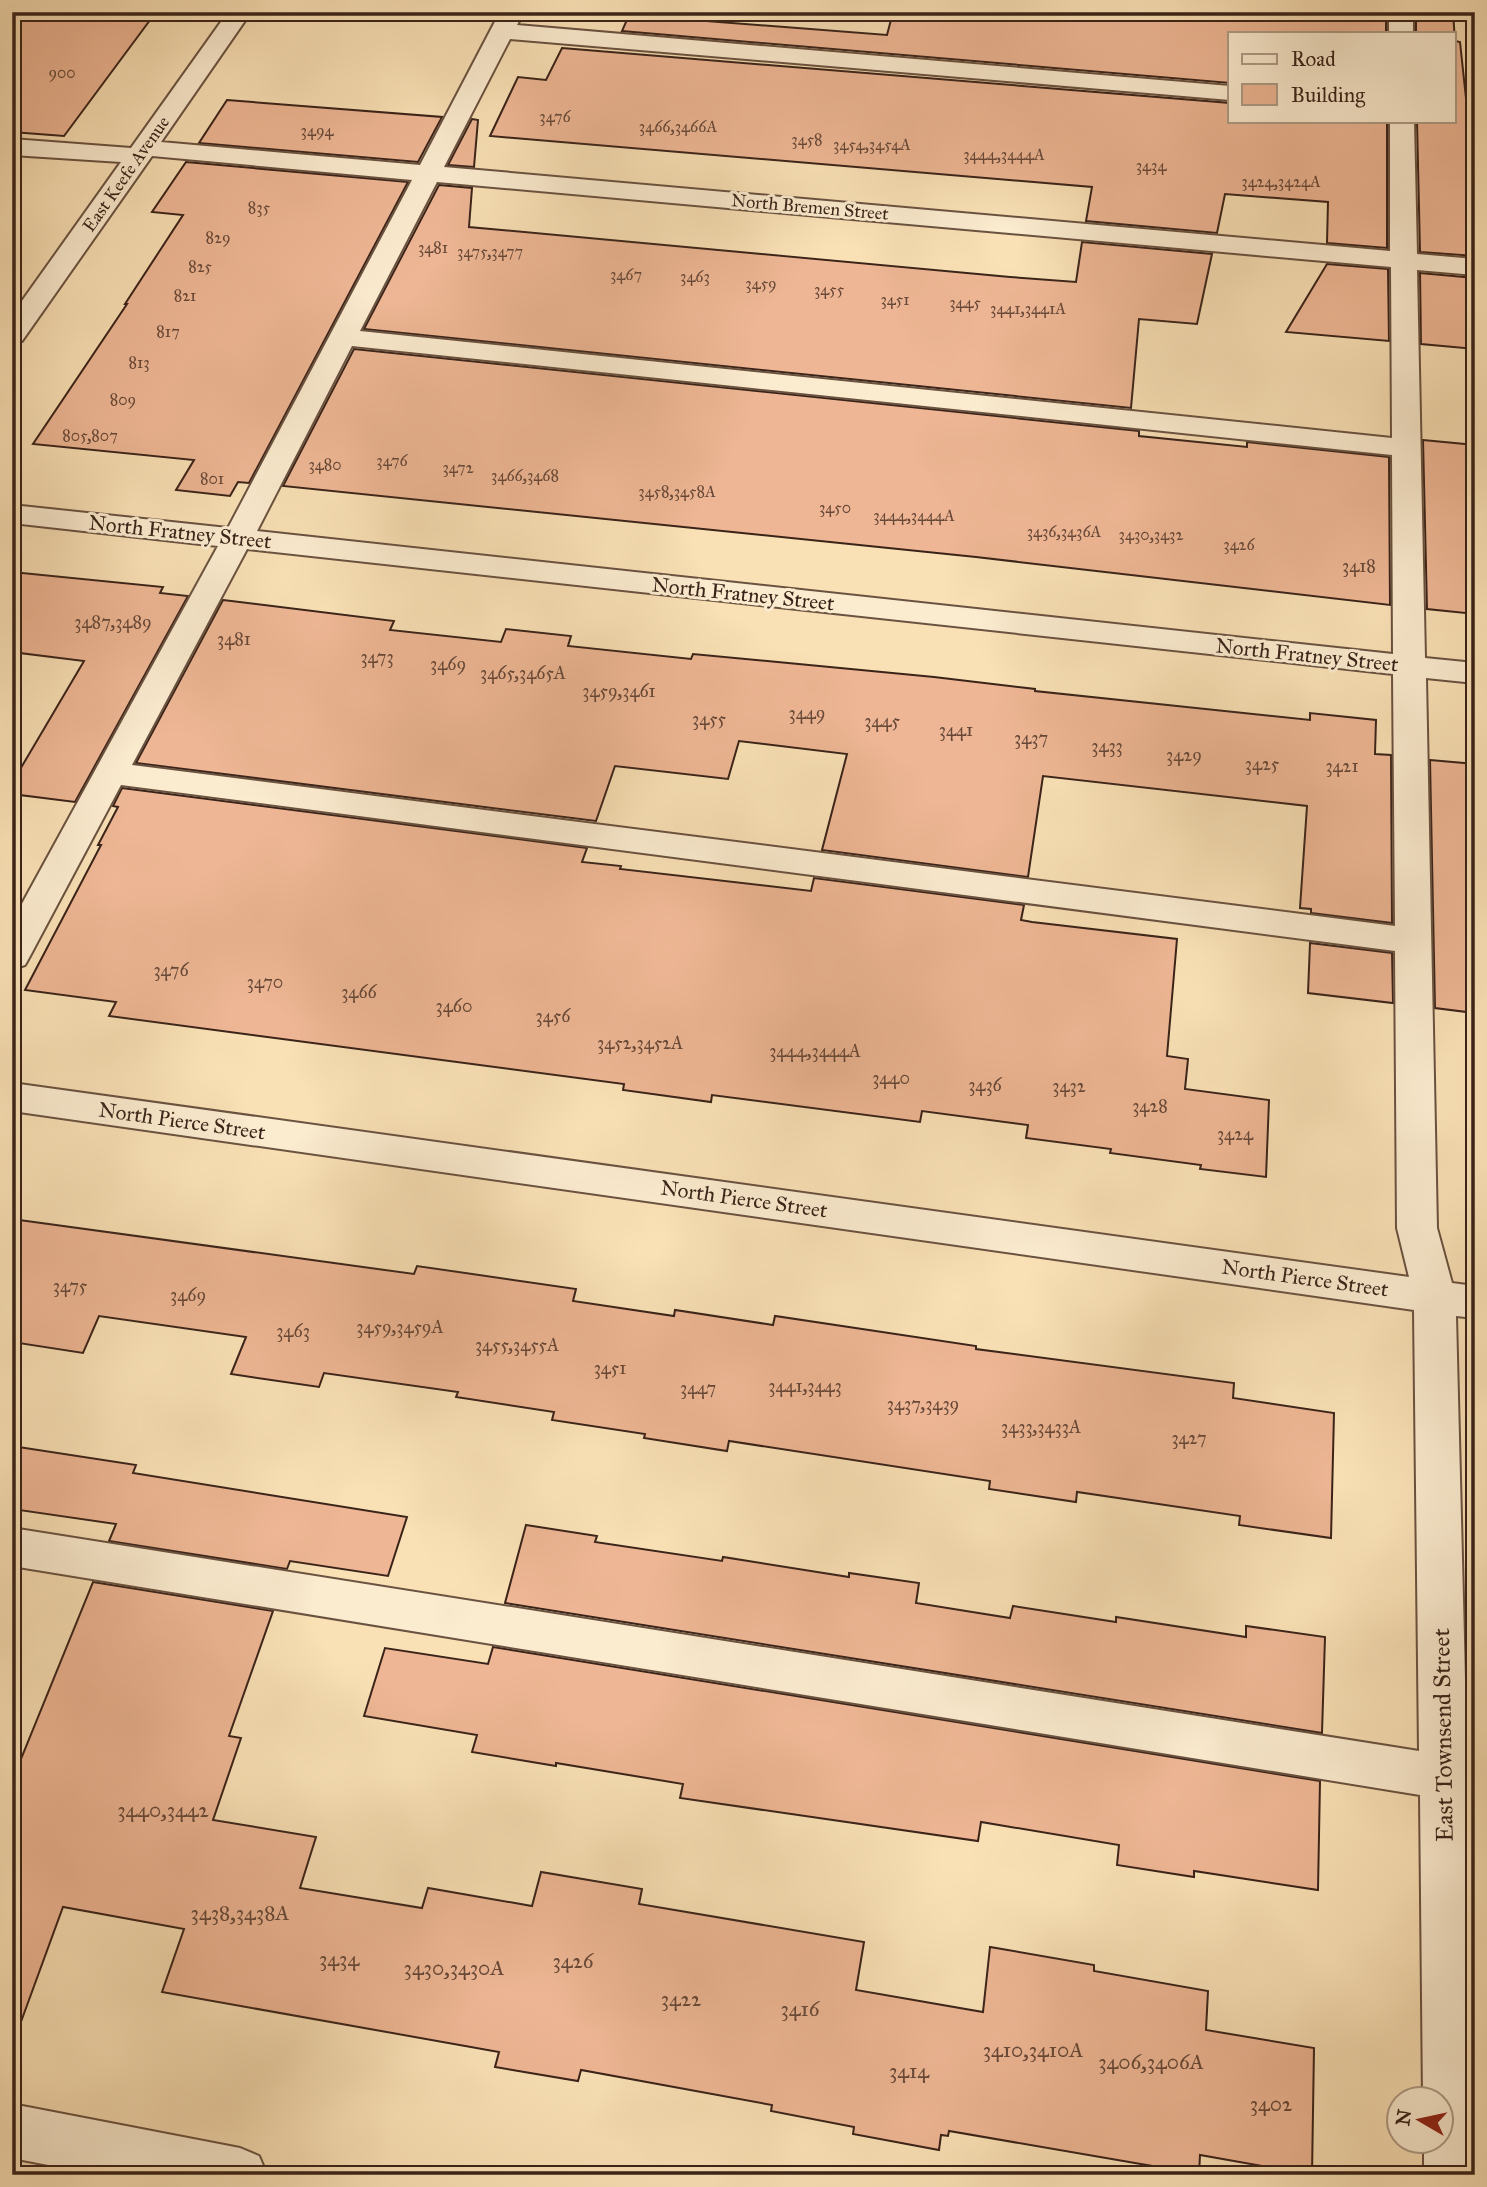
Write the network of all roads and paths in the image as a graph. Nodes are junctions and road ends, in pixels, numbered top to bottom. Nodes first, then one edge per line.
1 (240, 12) edge
2 (1401, 12) edge
3 (507, 22) edge
4 (1401, 32) edge
5 (1228, 93) edge
6 (1402, 122) edge
7 (12, 146) edge
8 (142, 152) junction
9 (427, 173) junction
10 (1404, 260) junction
11 (1475, 267) edge
12 (12, 335) edge
13 (342, 337) junction
14 (1406, 448) junction
15 (12, 514) edge
16 (237, 538) junction
17 (1409, 666) junction
18 (1475, 673) edge
19 (111, 773) junction
20 (26, 904) edge
21 (1413, 940) junction
22 (12, 956) edge
23 (12, 1097) edge
24 (1455, 1299) edge
25 (12, 1547) edge
26 (1459, 1780) edge
27 (12, 2131) edge
28 (240, 2175) edge
29 (1451, 2175) edge

1 - 8 street, East Keefe Avenue
2 - 4 street
3 - 5 street
3 - 9 street
6 - 10 street, East Townsend Street
7 - 8 street, North Bremen Street
8 - 9 street, North Bremen Street
8 - 12 street, East Keefe Avenue
9 - 10 street, North Bremen Street
9 - 13 street
10 - 11 street, North Bremen Street
10 - 14 street, East Townsend Street
13 - 14 street
13 - 16 street
14 - 17 street, East Townsend Street
15 - 16 street, North Fratney Street
16 - 17 street, North Fratney Street
16 - 19 street
17 - 18 street, North Fratney Street
17 - 21 street, East Townsend Street
19 - 20 street
19 - 21 street
20 - 22 street
21 - 24 street, East Townsend Street
23 - 24 street, North Pierce Street
24 - 26 street, East Townsend Street
25 - 26 street
26 - 29 street, East Townsend Street
27 - 28 street

